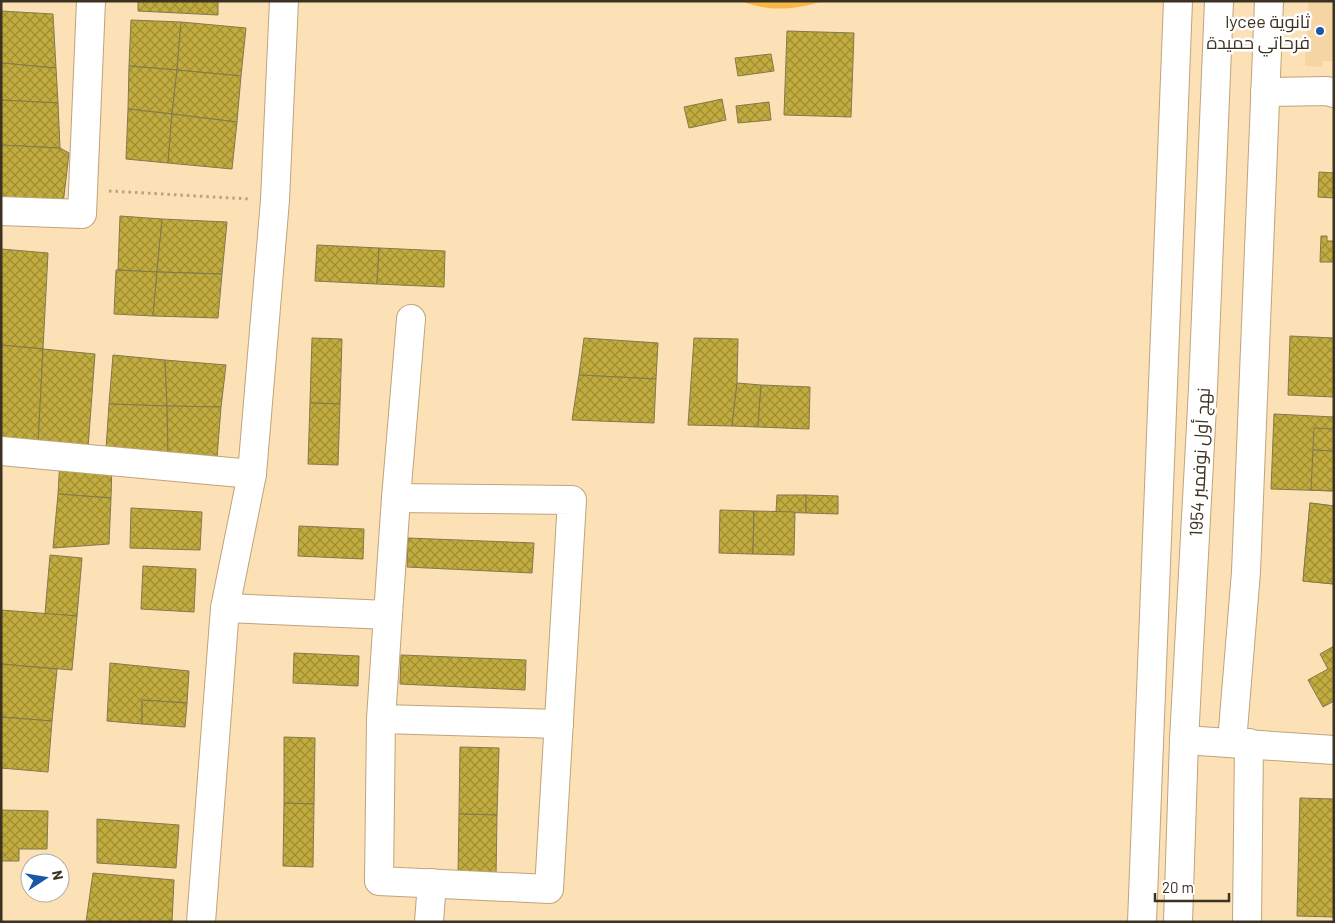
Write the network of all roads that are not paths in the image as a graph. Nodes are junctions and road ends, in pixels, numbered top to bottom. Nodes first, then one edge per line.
1 (91, 1) edge
2 (284, 1) edge
3 (1178, 1) edge
4 (1219, 1) edge
5 (1269, 1) edge
6 (1265, 92) junction
7 (1334, 93) edge
8 (1, 211) edge
9 (411, 319) dead end
10 (1164, 387) junction
11 (1203, 388) junction
12 (1, 451) edge
13 (252, 474) junction
14 (396, 498) junction
15 (225, 608) junction
16 (388, 615) junction
17 (381, 719) junction
18 (559, 724) junction
19 (1184, 740) junction
20 (1241, 743) junction
21 (1334, 750) edge
22 (432, 883) junction
23 (201, 922) edge
24 (429, 922) edge
25 (1142, 922) edge
26 (1178, 922) edge
27 (1247, 922) edge

1 - 8 main road
2 - 13 main road
3 - 10 main road
4 - 11 main road, نهج أول نوفمبر 1954
5 - 6 main road
6 - 7 main road
6 - 20 main road
9 - 14 main road
10 - 11 main road
10 - 25 main road
11 - 19 main road, نهج أول نوفمبر 1954
12 - 13 main road
13 - 15 main road
14 - 16 main road
14 - 18 main road
15 - 16 main road
15 - 23 main road
16 - 17 main road
17 - 18 main road
17 - 22 main road
18 - 22 main road
19 - 20 main road
19 - 26 main road, نهج أول نوفمبر 1954
20 - 21 main road
20 - 27 main road
22 - 24 main road

